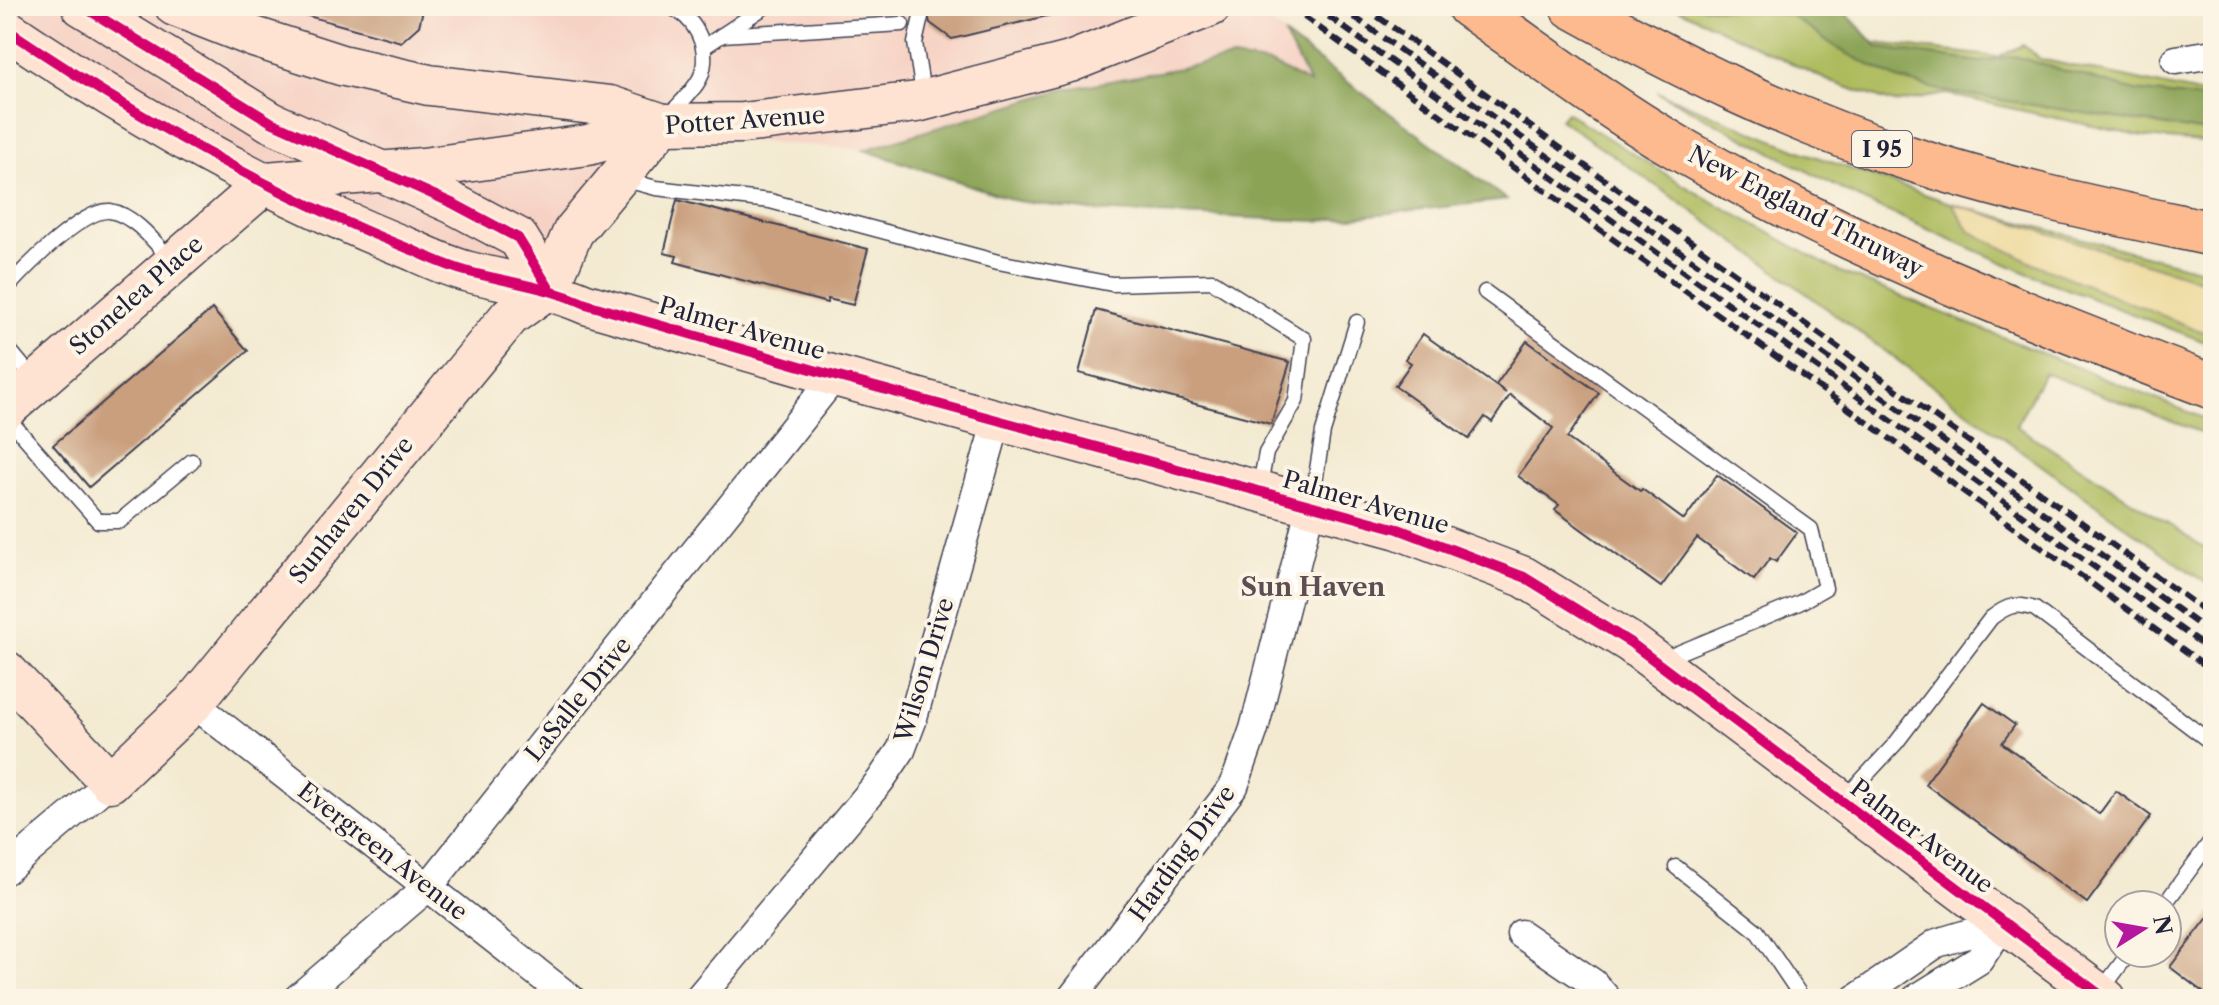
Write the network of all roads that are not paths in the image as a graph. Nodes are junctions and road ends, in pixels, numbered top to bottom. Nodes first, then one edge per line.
1 (82, 6) edge
2 (175, 6) edge
3 (668, 6) edge
4 (766, 6) edge
5 (1469, 6) edge
6 (1572, 6) edge
7 (1207, 8) edge
8 (921, 17) dead end
9 (902, 24) dead end
10 (6, 29) edge
11 (722, 35) junction
12 (704, 47) junction
13 (2213, 54) edge
14 (2176, 60) dead end
15 (924, 101) junction
16 (663, 124) junction
17 (379, 171) junction
18 (616, 177) junction
19 (267, 182) junction
20 (2213, 234) edge
21 (174, 263) junction
22 (549, 288) junction
23 (6, 289) edge
24 (1485, 292) dead end
25 (1357, 322) dead end
26 (6, 346) edge
27 (835, 376) junction
28 (36, 383) junction
29 (2213, 387) edge
30 (6, 409) edge
31 (6, 416) edge
32 (997, 420) junction
33 (192, 461) dead end
34 (1259, 491) junction
35 (1311, 505) junction
36 (1657, 662) junction
37 (6, 671) edge
38 (193, 703) junction
39 (2213, 744) edge
40 (110, 782) junction
41 (1842, 801) junction
42 (2213, 838) edge
43 (1676, 867) dead end
44 (6, 870) edge
45 (429, 886) junction
46 (2176, 889) edge
47 (2004, 923) junction
48 (1521, 934) dead end
49 (2119, 969) edge
50 (2103, 996) edge
51 (297, 999) edge
52 (571, 999) edge
53 (698, 999) edge
54 (1071, 999) edge
55 (1607, 999) edge
56 (1803, 999) edge
57 (1856, 999) edge
58 (1916, 999) edge

1 - 17 street
2 - 16 street
3 - 12 lane
4 - 11 lane
5 - 29 highway, New England Thruway
6 - 20 highway, I 95
7 - 15 street, Potter Avenue
8 - 15 lane
9 - 11 lane
10 - 19 street, Palmer Avenue
11 - 12 lane
12 - 16 lane
13 - 14 street
15 - 16 street, Potter Avenue
16 - 17 street, Potter Avenue
16 - 18 street
17 - 19 street, Potter Avenue
17 - 22 street
18 - 22 street
18 - 34 lane
19 - 21 street, Stonelea Place
19 - 22 street, Palmer Avenue
21 - 23 lane
21 - 28 street, Stonelea Place
22 - 27 street, Palmer Avenue
22 - 38 street, Sunhaven Drive
24 - 36 lane
25 - 35 lane
26 - 28 lane
27 - 32 street, Palmer Avenue
27 - 45 street, LaSalle Drive
28 - 30 street, Stonelea Place
31 - 33 lane
32 - 34 street, Palmer Avenue
32 - 53 street, Wilson Drive
34 - 35 street, Palmer Avenue
35 - 36 street, Palmer Avenue
35 - 54 street, Harding Drive
36 - 41 street, Palmer Avenue
37 - 40 street
38 - 40 street, Sunhaven Drive
38 - 45 street, Evergreen Avenue
39 - 41 lane
40 - 44 street, Sunhaven Drive
41 - 47 street, Palmer Avenue
42 - 46 lane
43 - 56 lane
45 - 51 street, LaSalle Drive
45 - 52 street, Evergreen Avenue
47 - 50 street, Palmer Avenue
47 - 57 street
47 - 58 street
48 - 55 street
49 - 50 lane

